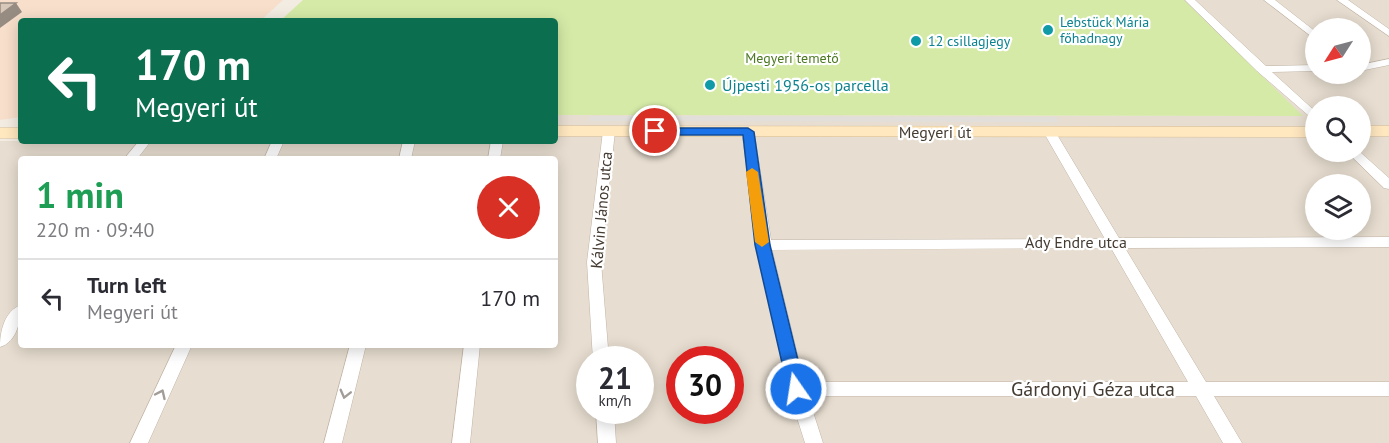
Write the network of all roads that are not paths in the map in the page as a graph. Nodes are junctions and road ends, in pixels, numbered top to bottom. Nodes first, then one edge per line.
1 (1190, 0) edge
2 (1269, 0) edge
3 (1342, 0) edge
4 (1305, 28) edge
5 (1389, 33) edge
6 (1389, 62) edge
7 (1371, 66) edge
8 (1305, 68) edge
9 (1261, 69) junction
10 (1305, 109) edge
11 (558, 131) edge
12 (609, 131) junction
13 (1371, 131) edge
14 (1389, 131) edge
15 (748, 132) junction
16 (1305, 132) edge
17 (0, 133) edge
18 (18, 133) edge
19 (1050, 133) junction
20 (142, 144) edge
21 (132, 156) edge
22 (1364, 162) edge
23 (1389, 185) edge
24 (1115, 242) junction
25 (1389, 242) edge
26 (762, 245) junction
27 (18, 315) edge
28 (3, 333) edge
29 (600, 346) edge
30 (183, 348) edge
31 (357, 348) edge
32 (472, 348) edge
33 (796, 389) junction
34 (1200, 389) junction
35 (1389, 389) edge
36 (606, 424) edge
37 (139, 443) edge
38 (333, 443) edge
39 (461, 443) edge
40 (607, 443) edge
41 (814, 443) edge
42 (1233, 443) edge

1 - 9 street
2 - 4 street
3 - 5 street
6 - 7 street
8 - 9 street
9 - 10 street
11 - 12 main road, Megyeri út
12 - 15 main road, Megyeri út
12 - 29 street, Kálvin János utca
13 - 14 main road
15 - 19 main road, Megyeri út
15 - 26 street
16 - 19 main road, Megyeri út
17 - 18 main road
19 - 24 street
20 - 21 street
22 - 23 street
24 - 25 street, Ady Endre utca
24 - 26 street, Ady Endre utca
24 - 34 street
26 - 33 street
27 - 28 street
37 -> 30 street
31 -> 38 street
32 - 39 street
33 - 34 street, Gárdonyi Géza utca
33 - 41 street
34 - 35 street, Gárdonyi Géza utca
34 - 42 street
36 - 40 street

